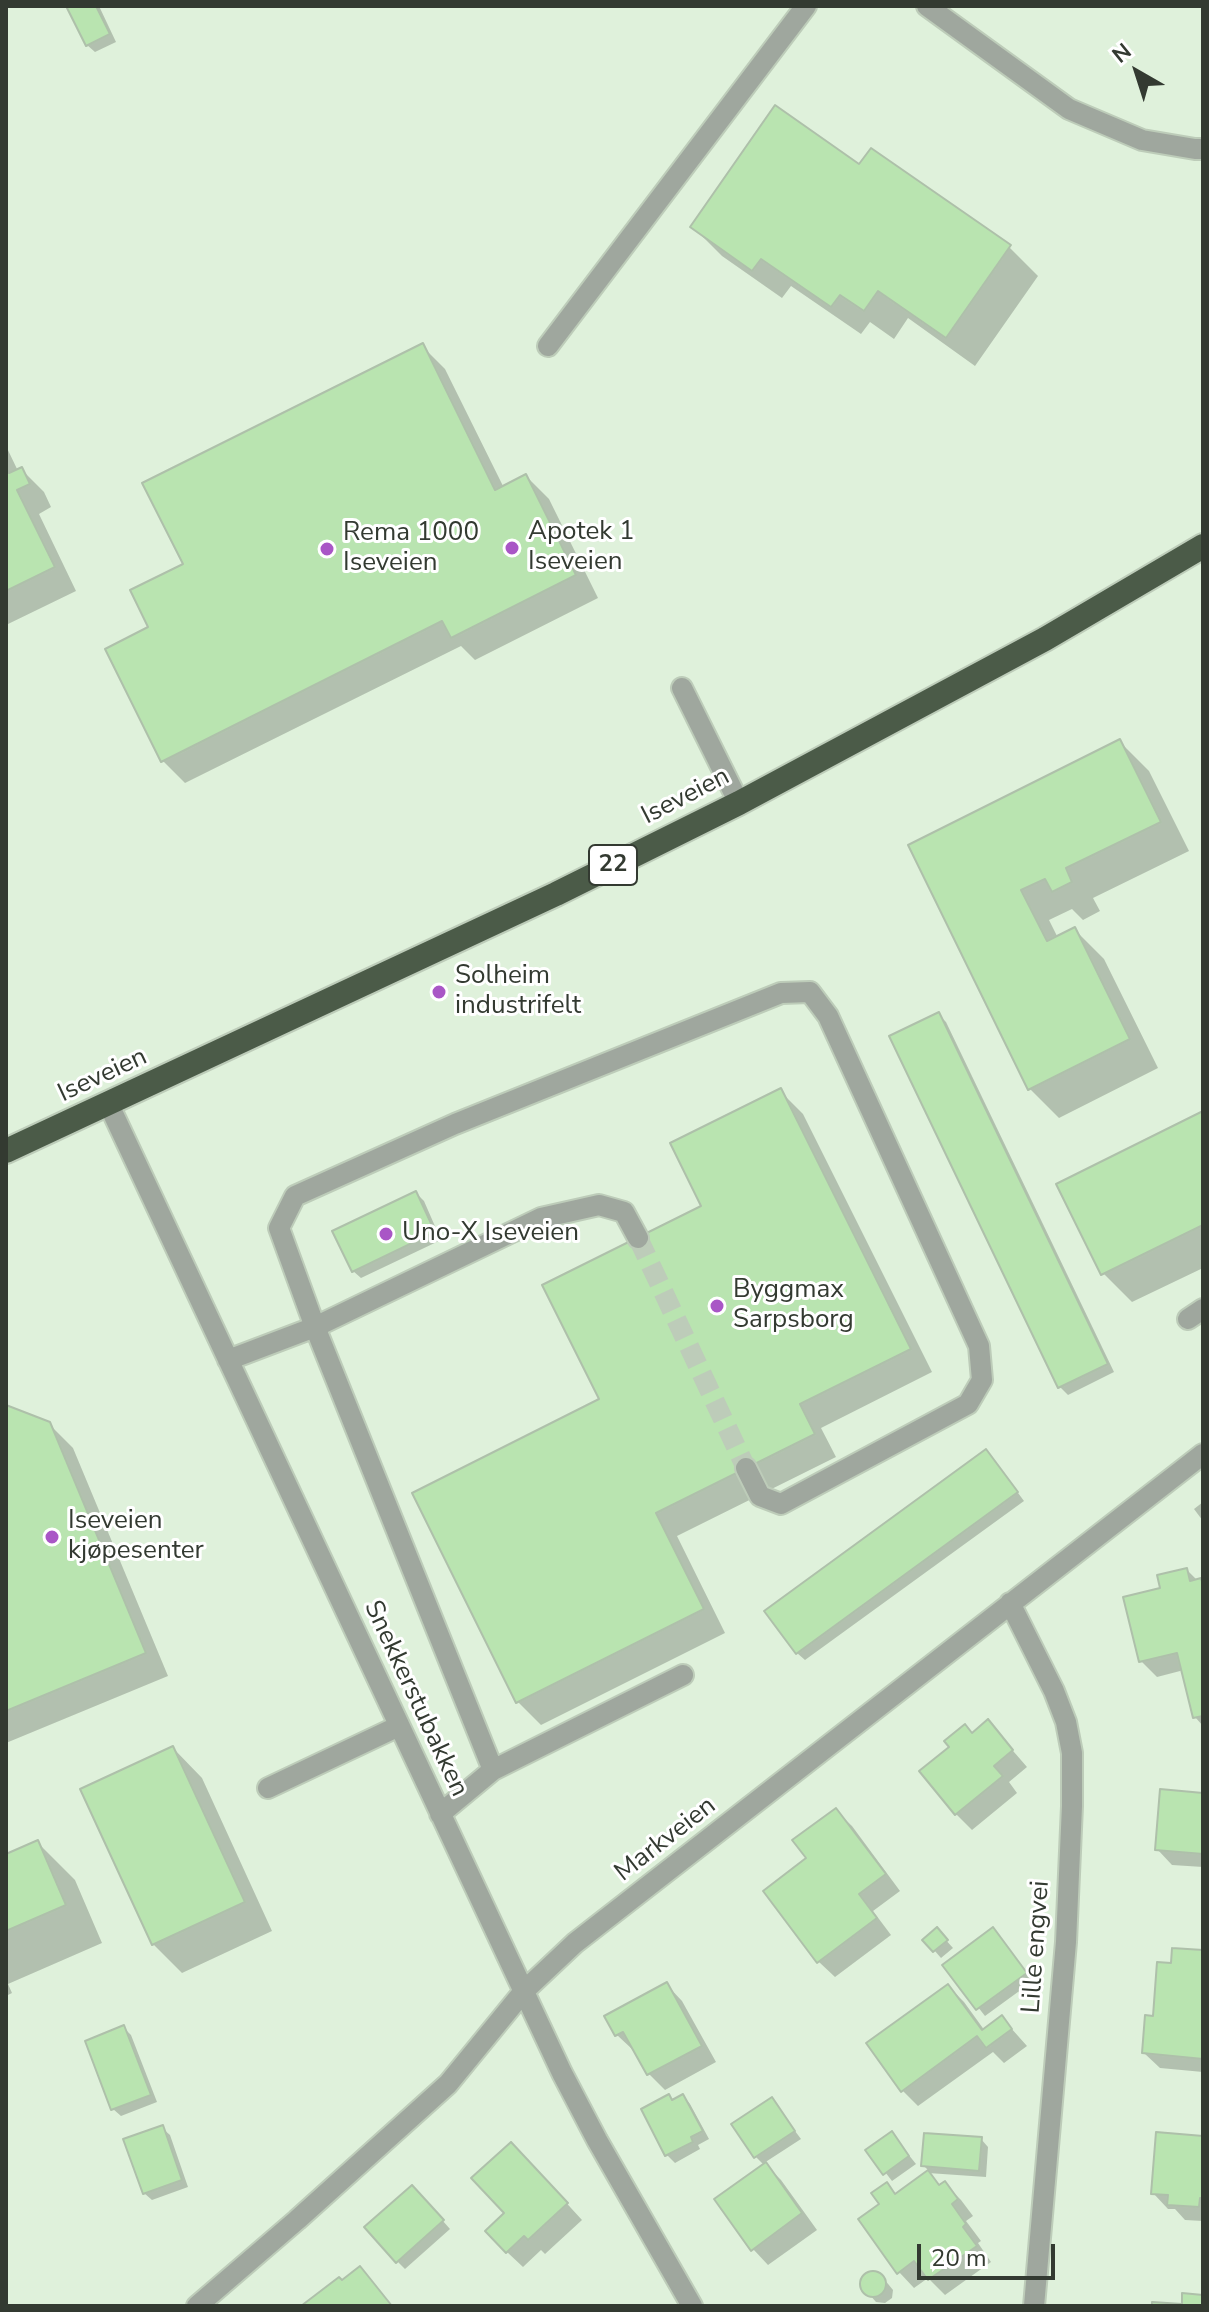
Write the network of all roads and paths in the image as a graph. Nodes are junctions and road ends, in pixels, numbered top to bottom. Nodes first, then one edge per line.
1 (806, 6) edge
2 (927, 6) edge
3 (1203, 149) edge
4 (548, 346) dead end
5 (1203, 546) edge
6 (682, 688) dead end
7 (739, 803) junction
8 (109, 1105) junction
9 (6, 1151) edge
10 (638, 1238) tunnel mouth
11 (315, 1327) junction
12 (228, 1360) junction
13 (1203, 1454) edge
14 (746, 1468) tunnel mouth
15 (1010, 1603) junction
16 (683, 1675) dead end
17 (399, 1726) junction
18 (493, 1770) junction
19 (268, 1788) dead end
20 (440, 1814) junction
21 (524, 1991) junction
22 (197, 2306) edge
23 (692, 2306) edge
24 (1034, 2306) edge

1 - 4 street
2 - 3 street
5 - 7 highway, Iseveien / 22
6 - 7 street
7 - 8 highway, Iseveien / 22
8 - 9 highway, Iseveien / 22
8 - 12 street, Snekkerstubakken
10 - 11 street
11 - 12 street
11 - 14 street
11 - 18 street
12 - 17 street, Snekkerstubakken
13 - 15 street, Markveien
15 - 21 street, Markveien
15 - 24 street, Lille engvei
16 - 18 street
17 - 19 street
17 - 20 street, Snekkerstubakken
18 - 20 street
20 - 21 street, Snekkerstubakken
21 - 22 street, Markveien
21 - 23 street, Snekkerstubakken

